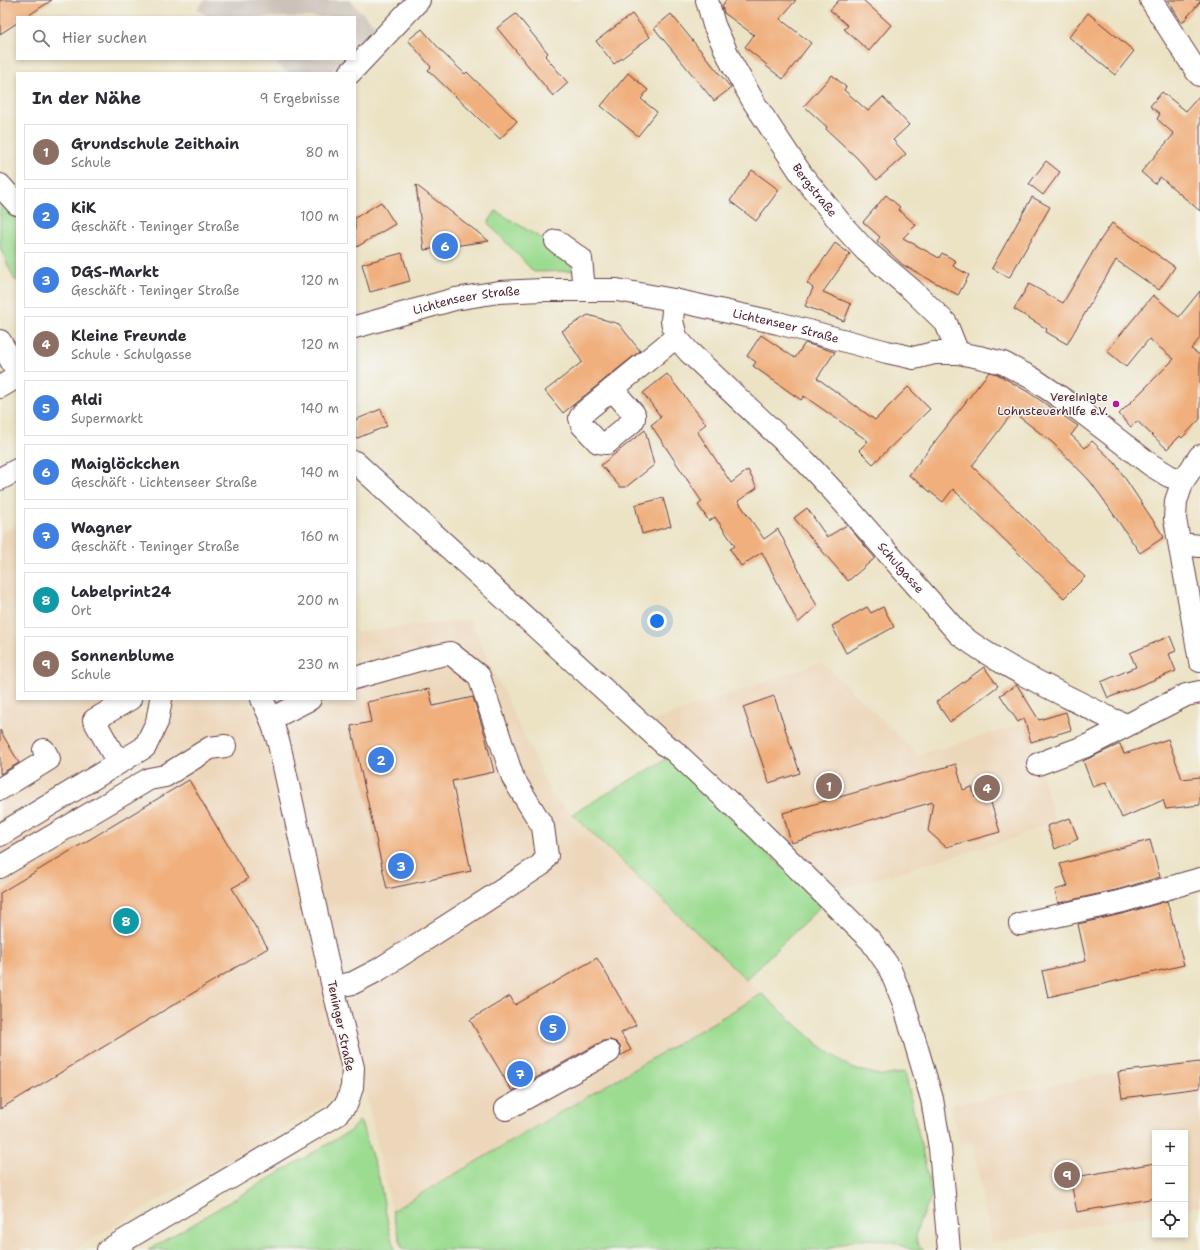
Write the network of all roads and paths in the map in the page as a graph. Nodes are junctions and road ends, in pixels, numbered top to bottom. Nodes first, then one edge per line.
1 (419, 0) edge
2 (707, 0) edge
3 (1151, 0) edge
4 (351, 72) edge
5 (1200, 75) edge
6 (0, 185) edge
7 (16, 203) edge
8 (556, 241) dead end
9 (584, 290) junction
10 (674, 300) junction
11 (356, 327) edge
12 (676, 337) junction
13 (0, 341) edge
14 (958, 353) junction
15 (16, 369) edge
16 (16, 378) edge
17 (0, 387) edge
18 (612, 389) dead end
19 (1200, 456) edge
20 (356, 463) edge
21 (16, 471) edge
22 (0, 479) edge
23 (1183, 481) junction
24 (1190, 547) edge
25 (1200, 661) edge
26 (356, 678) edge
27 (1200, 692) edge
28 (128, 700) edge
29 (161, 700) edge
30 (262, 700) edge
31 (308, 700) edge
32 (271, 719) junction
33 (1127, 725) junction
34 (225, 746) dead end
35 (44, 750) dead end
36 (124, 760) junction
37 (1038, 764) dead end
38 (0, 789) edge
39 (0, 835) edge
40 (0, 867) edge
41 (1200, 879) edge
42 (1020, 924) dead end
43 (333, 987) junction
44 (609, 1052) dead end
45 (506, 1110) dead end
46 (108, 1250) edge
47 (949, 1250) edge

1 - 4 street
2 - 14 street, Bergstraße
3 - 5 street
6 - 7 street
8 - 9 street
9 - 10 street, Lichtenseer Straße
9 - 11 street, Lichtenseer Straße
10 - 12 street
10 - 14 street, Lichtenseer Straße
12 - 18 street
12 - 33 street, Schulgasse
13 - 15 street
14 - 23 street, Lichtenseer Straße
16 - 17 street
19 - 23 street
20 - 47 street
21 - 22 street
23 - 24 street
24 - 25 street
26 - 43 street
27 - 33 street
28 - 36 street
29 - 36 street
30 - 32 street, Teninger Straße
31 - 32 street
32 - 43 street, Teninger Straße
33 - 37 street
34 - 40 street
35 - 38 street
36 - 39 street
41 - 42 street
43 - 46 street, Teninger Straße
44 - 45 street

